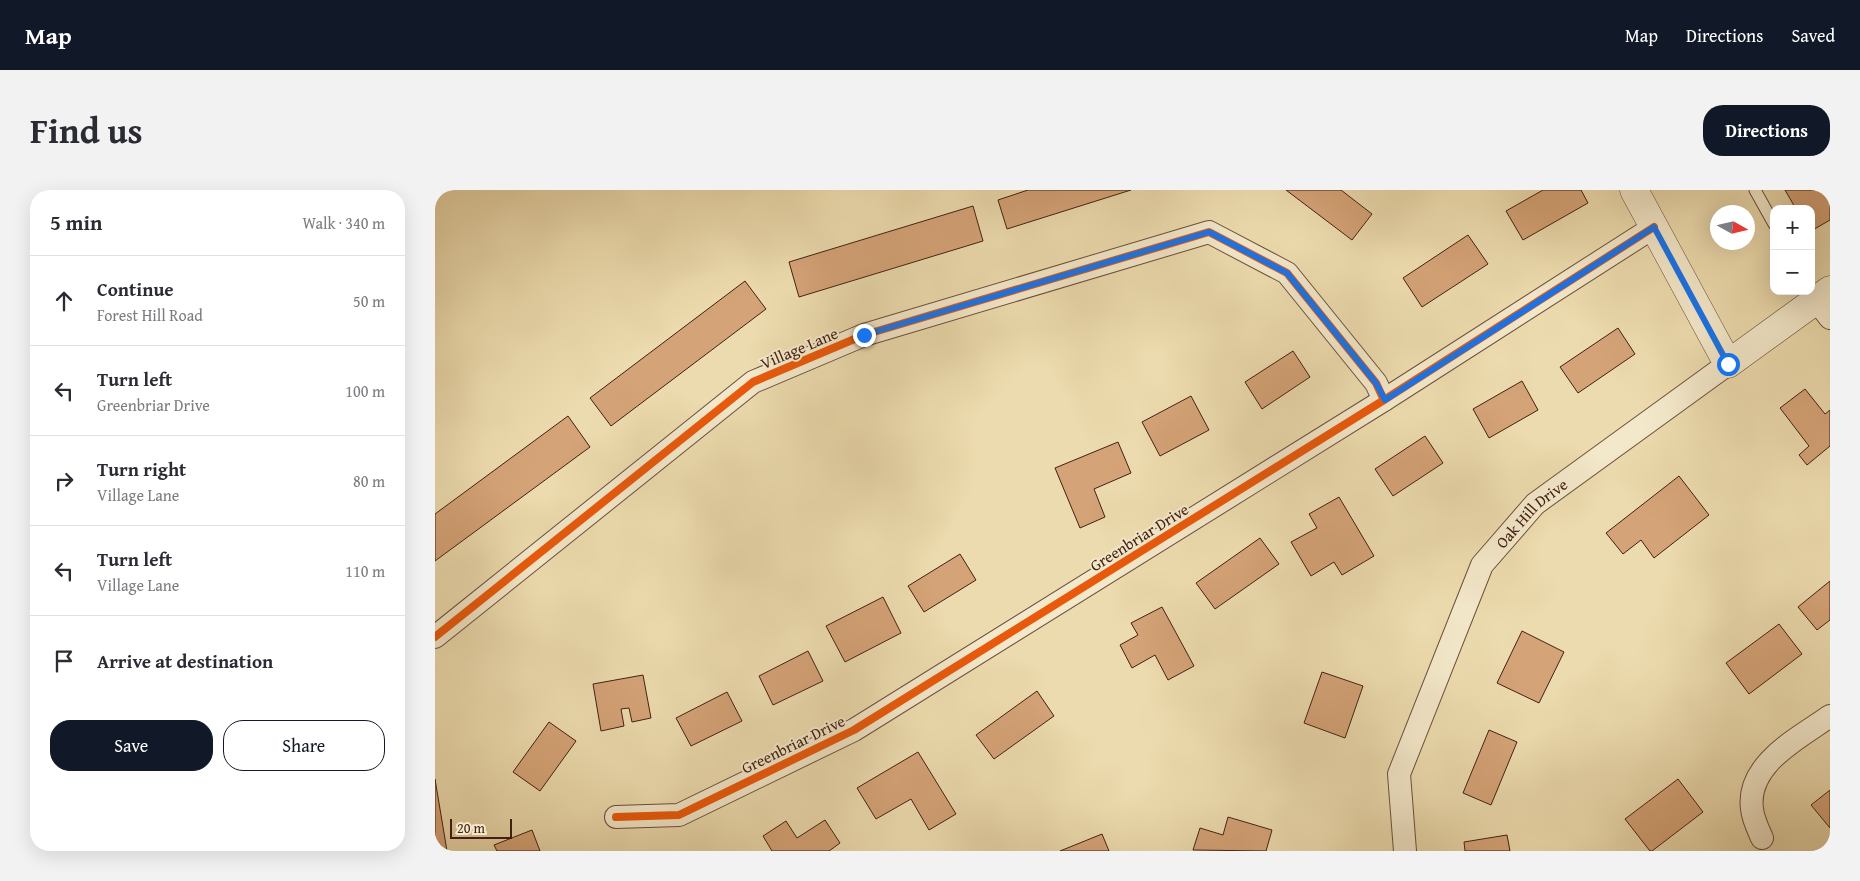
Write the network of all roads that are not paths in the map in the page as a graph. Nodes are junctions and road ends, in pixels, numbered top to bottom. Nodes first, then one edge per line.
1 (1634, 190) edge
2 (1755, 190) edge
3 (1770, 217) edge
4 (1654, 227) junction
5 (1822, 300) edge
6 (1728, 364) junction
7 (1385, 400) junction
8 (435, 638) edge
9 (1830, 716) edge
10 (616, 816) dead end
11 (1762, 838) dead end
12 (1405, 851) edge

1 - 4 street
2 - 3 lane
4 - 6 street
4 - 7 street, Greenbriar Drive
5 - 6 street, Oak Hill Drive
6 - 12 street, Oak Hill Drive
7 - 8 street, Village Lane
7 - 10 street, Greenbriar Drive
9 - 11 street

